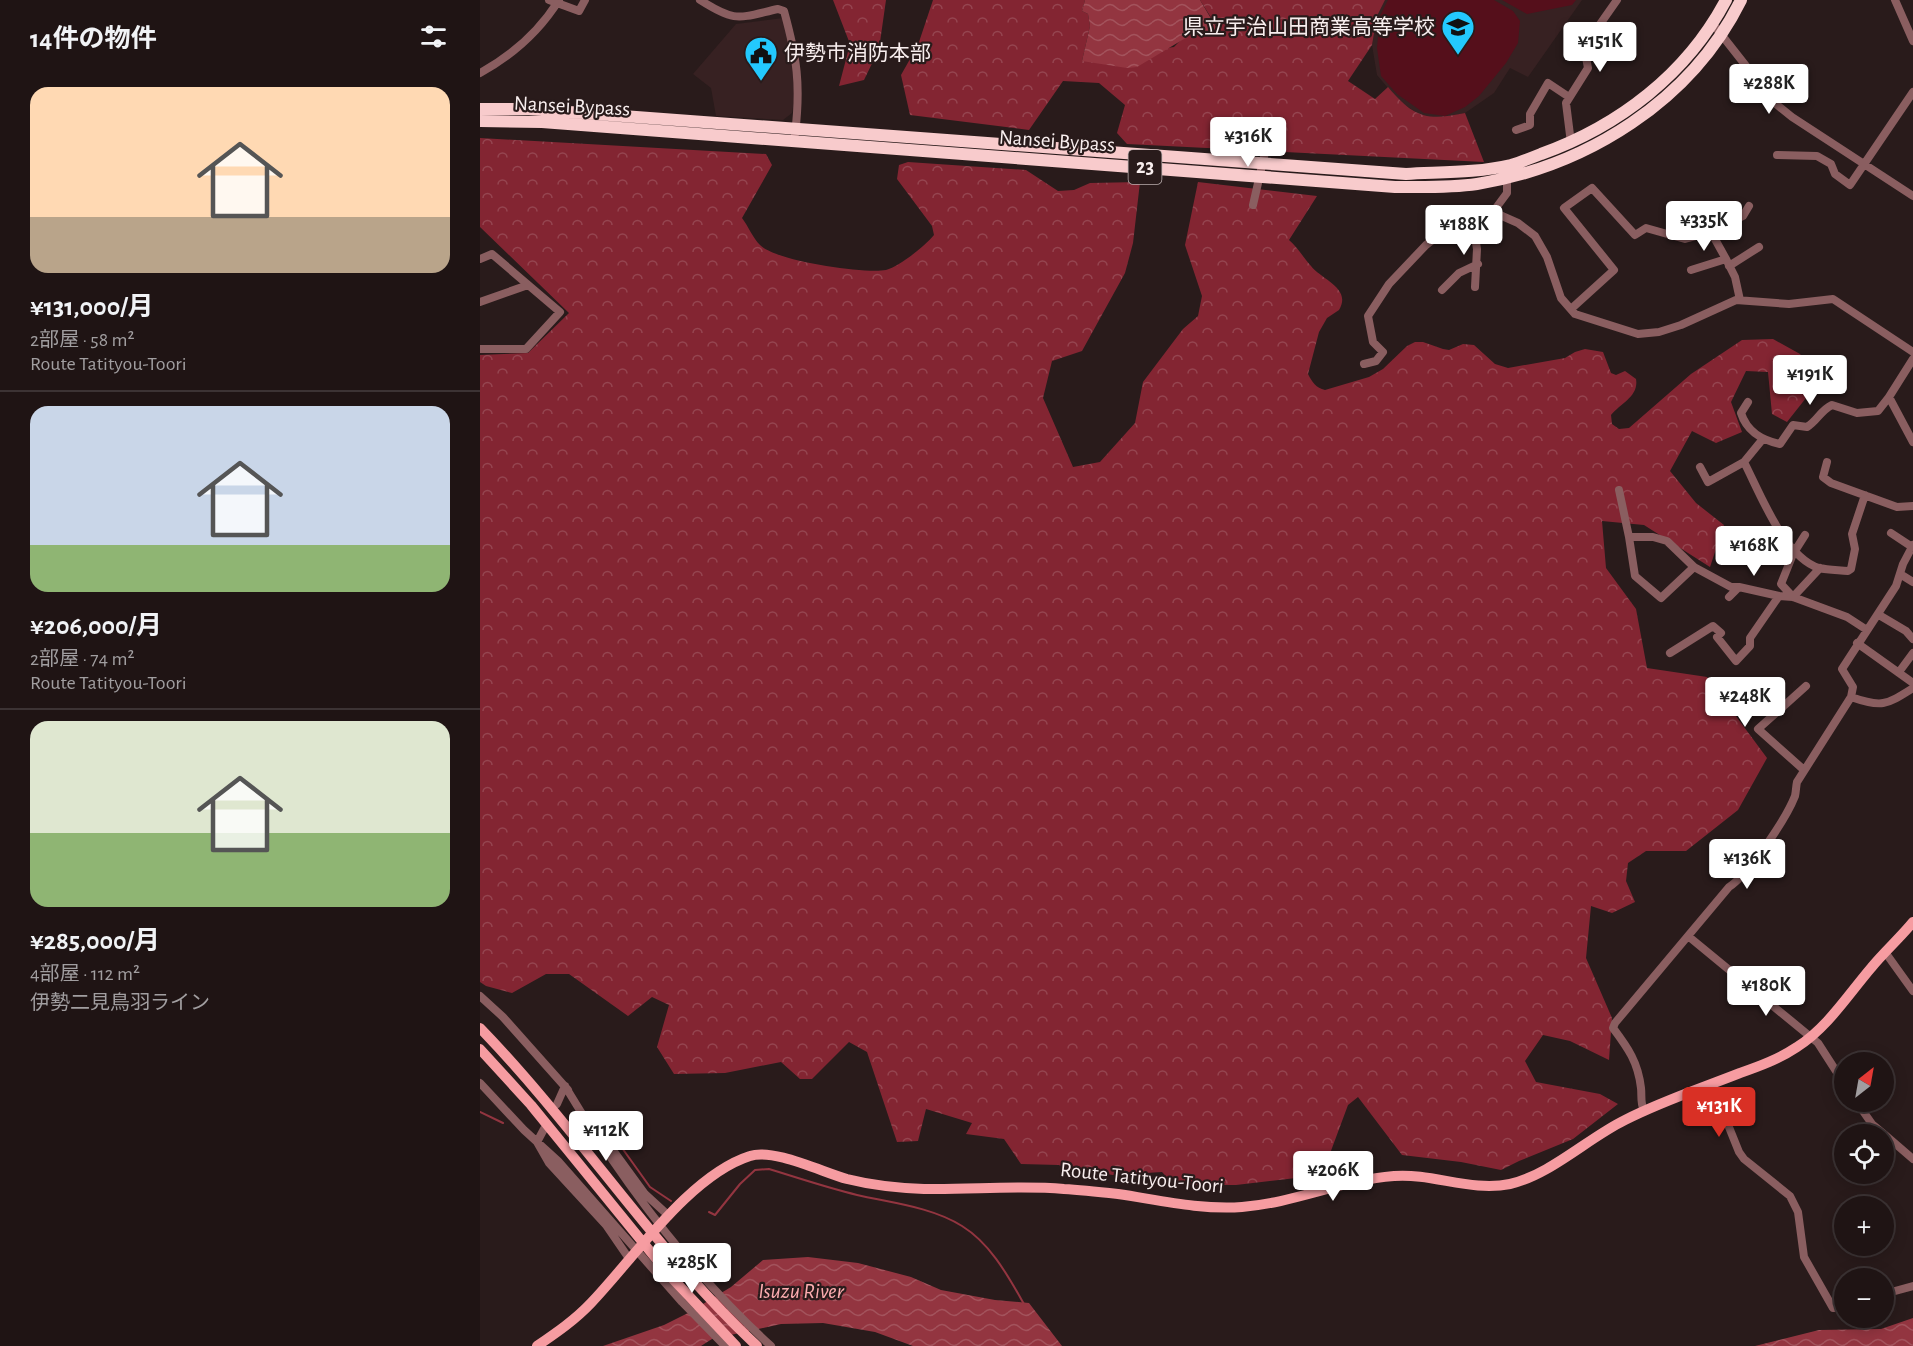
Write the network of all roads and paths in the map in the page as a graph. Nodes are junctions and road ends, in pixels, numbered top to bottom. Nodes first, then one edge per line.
1 (549, 0) edge
2 (560, 0) edge
3 (585, 0) edge
4 (700, 0) edge
5 (1617, 0) edge
6 (1726, 0) edge
7 (1741, 0) edge
8 (1895, 0) edge
9 (1713, 24) junction
10 (1721, 36) junction
11 (1913, 41) edge
12 (480, 73) edge
13 (1913, 92) edge
14 (1569, 97) junction
15 (480, 109) edge
16 (480, 121) edge
17 (1516, 130) dead end
18 (795, 134) junction
19 (1269, 135) dead end
20 (1571, 143) junction
21 (1777, 156) dead end
22 (1865, 163) junction
23 (1507, 178) junction
24 (1913, 196) edge
25 (1253, 205) dead end
26 (1749, 206) dead end
27 (1493, 212) junction
28 (1473, 224) junction
29 (1711, 232) junction
30 (1759, 247) dead end
31 (480, 259) edge
32 (1727, 263) junction
33 (1478, 264) junction
34 (1691, 270) dead end
35 (528, 285) junction
36 (1475, 287) dead end
37 (1442, 290) dead end
38 (1740, 300) junction
39 (480, 302) edge
40 (1571, 309) junction
41 (480, 349) edge
42 (1913, 352) edge
43 (1913, 359) edge
44 (1364, 364) dead end
45 (1889, 398) junction
46 (1748, 402) dead end
47 (1762, 440) junction
48 (1913, 442) edge
49 (1744, 462) junction
50 (1827, 462) dead end
51 (1700, 467) dead end
52 (1618, 490) dead end
53 (1865, 495) junction
54 (1913, 506) edge
55 (1891, 533) dead end
56 (1805, 535) dead end
57 (1629, 537) junction
58 (1913, 546) edge
59 (1795, 550) junction
60 (1694, 567) junction
61 (1820, 568) junction
62 (1900, 574) junction
63 (1913, 582) edge
64 (1739, 587) junction
65 (1779, 596) junction
66 (1729, 597) dead end
67 (1793, 597) junction
68 (1879, 615) junction
69 (1867, 630) junction
70 (1913, 639) edge
71 (1857, 643) junction
72 (1670, 653) dead end
73 (1913, 653) edge
74 (1899, 672) junction
75 (1806, 686) dead end
76 (1913, 686) edge
77 (1851, 697) junction
78 (1804, 770) junction
79 (1913, 922) edge
80 (1688, 936) junction
81 (1885, 952) junction
82 (1913, 991) edge
83 (480, 996) edge
84 (480, 1028) edge
85 (1812, 1037) junction
86 (480, 1049) edge
87 (1834, 1068) edge
88 (480, 1083) edge
89 (1712, 1085) junction
90 (565, 1086) junction
91 (557, 1104) dead end
92 (1644, 1111) junction
93 (544, 1129) dead end
94 (537, 1142) junction
95 (1894, 1143) edge
96 (1913, 1159) edge
97 (669, 1216) junction
98 (635, 1244) junction
99 (627, 1256) junction
100 (1913, 1286) edge
101 (1894, 1291) edge
102 (1834, 1308) edge
103 (754, 1343) edge
104 (537, 1346) edge
105 (725, 1346) edge
106 (736, 1346) edge
107 (771, 1346) edge

1 - 3 street
2 - 12 street
4 - 18 street
5 - 14 street
6 - 9 highway, Nansei Bypass / 23
7 - 10 highway, Nansei Bypass / 23
8 - 11 street
9 - 10 street
9 - 20 highway, Nansei Bypass / 23
10 - 22 street
10 - 23 highway, Nansei Bypass / 23
13 - 22 street
14 - 17 street
14 - 20 street
15 - 18 highway, Nansei Bypass / 23
16 - 18 highway, Nansei Bypass / 23
18 - 20 highway, Nansei Bypass / 23
18 - 23 highway, Nansei Bypass / 23
19 - 25 street
21 - 22 street
22 - 24 street
23 - 27 street
26 - 29 street
27 - 28 street
27 - 40 street
28 - 33 street
28 - 44 street
29 - 32 street
29 - 40 street
30 - 32 street
31 - 35 street
32 - 34 street
32 - 38 street
33 - 36 street
33 - 37 street
35 - 39 street
35 - 41 street
38 - 40 street
38 - 42 street
43 - 45 street
45 - 47 street
45 - 48 street
46 - 47 street
47 - 49 street
49 - 51 street
49 - 59 street
50 - 53 street
52 - 57 street
53 - 54 street
53 - 61 street
55 - 58 street
56 - 59 street
57 - 60 street
57 - 60 street
58 - 62 street
59 - 61 street
59 - 67 street
60 - 64 street
61 - 67 street
62 - 63 street
62 - 68 street
64 - 65 street
64 - 66 street
65 - 67 street
65 - 72 street
67 - 69 street
68 - 69 street
68 - 70 street
69 - 71 street
71 - 74 street
71 - 77 street
73 - 74 street
74 - 76 street
75 - 78 street
76 - 77 street
77 - 78 street
78 - 80 street
79 - 81 main road, Route Tatityou-Toori
80 - 85 street
80 - 92 street
81 - 82 street
81 - 85 main road, Route Tatityou-Toori
83 - 90 street
84 - 103 main road
85 - 87 street
85 - 89 main road, Route Tatityou-Toori
86 - 98 main road
88 - 94 street
89 - 92 main road, Route Tatityou-Toori
89 - 102 street
90 - 91 street
90 - 97 street
90 - 107 street
92 - 97 main road, Route Tatityou-Toori
93 - 94 street
94 - 98 street
94 - 99 street
95 - 96 street
97 - 99 main road, Route Tatityou-Toori
98 - 105 street
98 - 106 main road
99 - 104 main road, Route Tatityou-Toori
100 - 101 street

